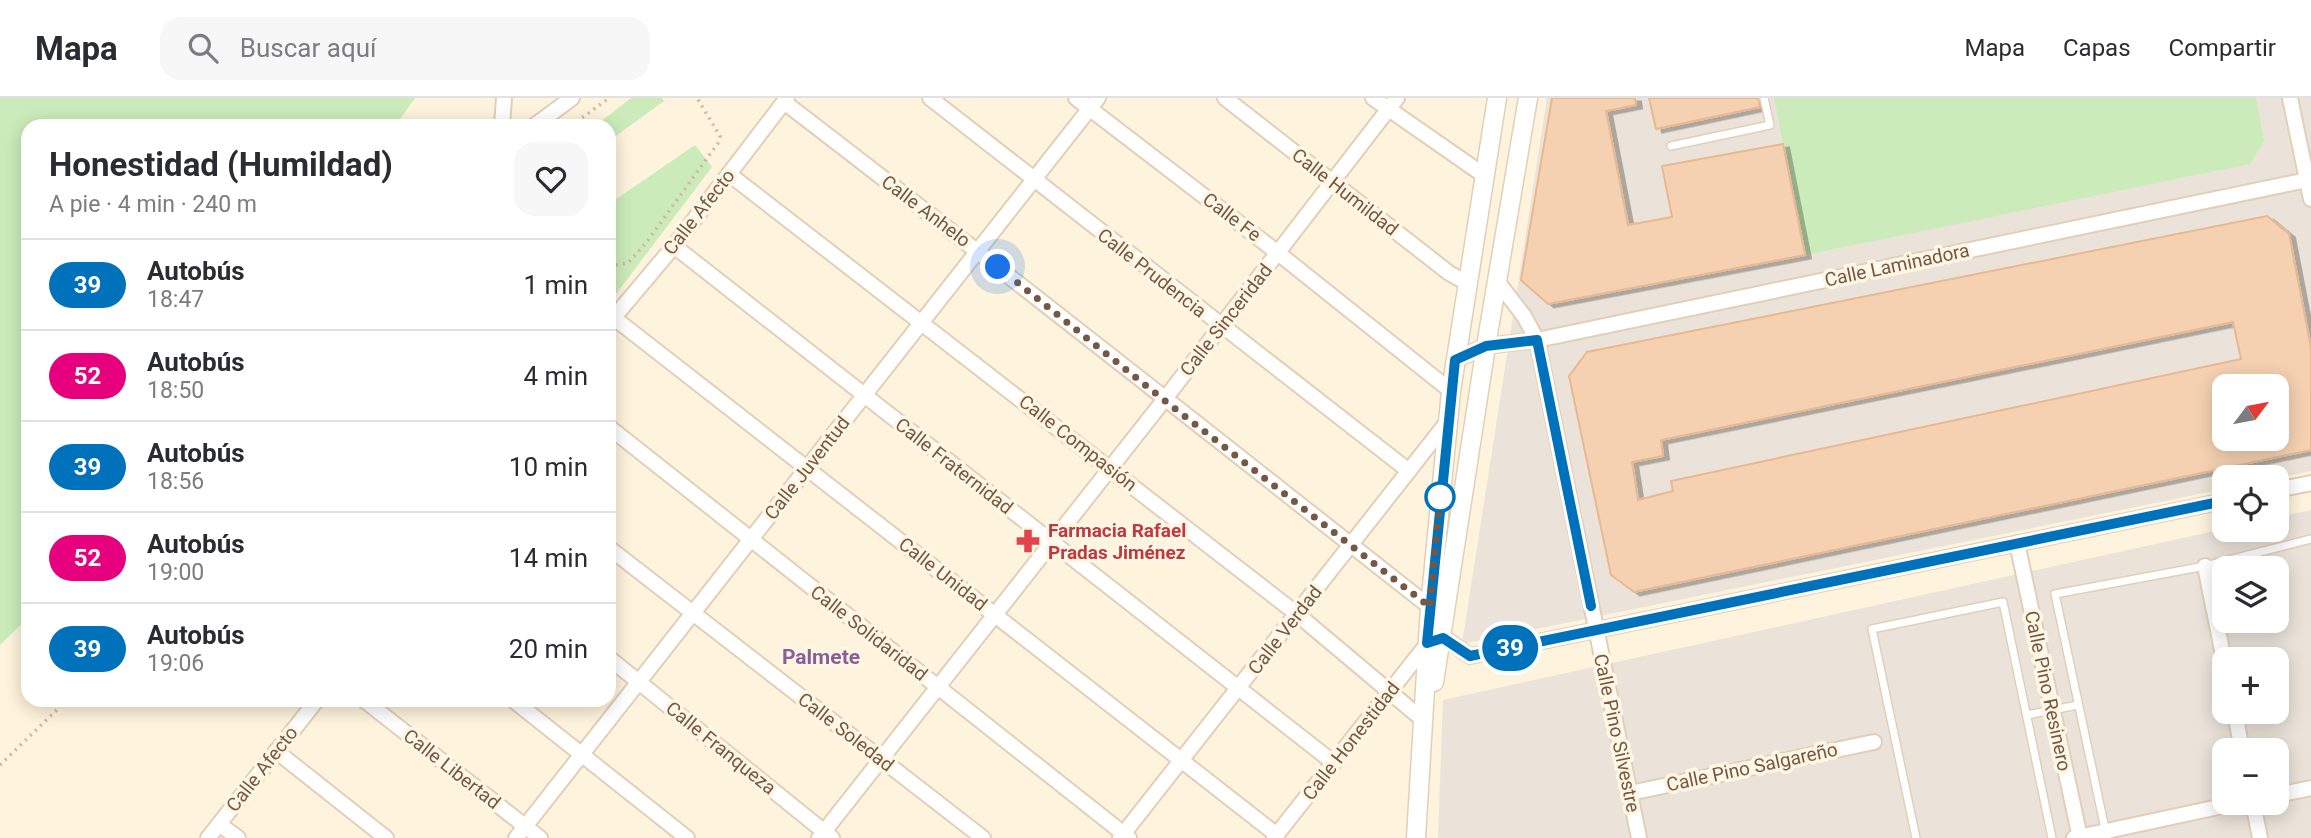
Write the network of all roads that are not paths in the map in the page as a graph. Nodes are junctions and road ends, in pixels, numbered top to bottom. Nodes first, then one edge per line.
1 (504, 98) edge
2 (572, 98) edge
3 (930, 98) edge
4 (1076, 98) edge
5 (1224, 98) edge
6 (1373, 98) edge
7 (1497, 98) edge
8 (1528, 98) edge
9 (1764, 98) edge
10 (2290, 98) edge
11 (785, 100) edge
12 (1094, 103) edge
13 (1392, 104) edge
14 (502, 119) edge
15 (544, 119) edge
16 (1671, 146) dead end
17 (729, 174) junction
18 (1485, 176) junction
19 (1033, 179) junction
20 (2307, 180) junction
21 (1333, 183) junction
22 (2311, 200) edge
23 (674, 246) junction
24 (977, 250) junction
25 (1278, 253) junction
26 (1497, 281) junction
27 (1467, 283) junction
28 (616, 312) edge
29 (921, 321) junction
30 (616, 322) edge
31 (1221, 327) junction
32 (1537, 340) junction
33 (1486, 346) junction
34 (1455, 360) junction
35 (1451, 391) junction
36 (864, 395) junction
37 (1164, 400) junction
38 (1448, 421) junction
39 (616, 433) edge
40 (1110, 468) junction
41 (807, 469) junction
42 (1409, 471) junction
43 (2311, 483) edge
44 (2289, 488) edge
45 (2212, 503) edge
46 (751, 539) junction
47 (2311, 539) edge
48 (1051, 542) junction
49 (2017, 543) junction
50 (1352, 545) junction
51 (616, 554) edge
52 (2206, 566) junction
53 (1430, 607) junction
54 (994, 613) junction
55 (1297, 614) junction
56 (693, 615) junction
57 (1596, 630) junction
58 (1435, 640) junction
59 (2222, 647) edge
60 (616, 663) edge
61 (639, 681) junction
62 (938, 687) junction
63 (1239, 688) junction
64 (1389, 692) junction
65 (2078, 705) junction
66 (311, 707) edge
67 (373, 707) edge
68 (522, 707) edge
69 (2053, 710) junction
70 (2027, 715) junction
71 (1422, 719) junction
72 (1874, 742) dead end
73 (276, 751) junction
74 (582, 753) junction
75 (1421, 754) junction
76 (881, 760) junction
77 (1182, 760) junction
78 (1334, 763) junction
79 (2311, 788) edge
80 (1630, 793) junction
81 (2289, 793) edge
82 (2212, 809) edge
83 (2255, 815) edge
84 (219, 824) junction
85 (525, 826) junction
86 (2107, 835) edge
87 (825, 836) edge
88 (1124, 837) edge
89 (1276, 837) edge
90 (208, 838) edge
91 (237, 838) edge
92 (386, 838) edge
93 (516, 838) edge
94 (540, 838) edge
95 (687, 838) edge
96 (983, 838) edge
97 (1416, 838) edge
98 (1639, 838) edge
99 (1916, 838) edge
100 (2052, 838) edge
101 (2078, 838) edge
102 (2260, 838) edge

1 - 14 street
2 - 15 street
3 - 19 street, Calle Prudencia
4 - 12 street, Calle Fe
5 - 21 street, Calle Humildad
6 - 13 street
7 - 18 street
8 - 26 street
9 - 16 lane
10 - 20 street
11 - 17 street, Calle Afecto
11 - 24 street, Calle Anhelo
12 - 19 street, Calle Juventud
12 - 25 street, Calle Fe
13 - 18 street
13 - 21 street, Calle Sinceridad
17 - 23 street, Calle Afecto
17 - 29 street, Calle Compasión
18 - 27 street
19 - 24 street, Calle Juventud
19 - 31 street, Calle Prudencia
20 - 22 street
20 - 32 street, Calle Laminadora
21 - 25 street, Calle Sinceridad
21 - 27 street, Calle Humildad
23 - 28 street, Calle Afecto
23 - 36 street, Calle Fraternidad
24 - 29 street, Calle Juventud
24 - 37 street, Calle Anhelo
25 - 31 street, Calle Sinceridad
25 - 35 street, Calle Fe
26 - 32 street, Calle Pino Silvestre
26 - 33 street
27 - 34 street
29 - 36 street, Calle Juventud
29 - 40 street, Calle Compasión
30 - 41 street, Calle Unidad
31 - 37 street, Calle Sinceridad
31 - 42 street, Calle Prudencia
32 - 33 street, Calle Laminadora
32 - 57 street, Calle Pino Silvestre
33 - 34 street, Calle Laminadora
33 - 58 street
34 - 35 street
35 - 38 street
36 - 41 street, Calle Juventud
36 - 48 street, Calle Fraternidad
37 - 40 street, Calle Sinceridad
37 - 50 street, Calle Anhelo
38 - 42 street, Calle Verdad
38 - 53 street
39 - 46 street, Calle Solidaridad
40 - 48 street, Calle Sinceridad
40 - 55 street, Calle Compasión
41 - 46 street, Calle Juventud
41 - 54 street, Calle Unidad
42 - 50 street, Calle Verdad
43 - 44 street
45 - 49 street
46 - 56 street, Calle Juventud
46 - 62 street, Calle Solidaridad
47 - 52 lane
48 - 54 street, Calle Sinceridad
48 - 63 street, Calle Fraternidad
49 - 57 street
49 - 69 street, Calle Pino Resinero
50 - 53 street, Calle Anhelo
50 - 55 street, Calle Verdad
51 - 56 street, Calle Soledad
52 - 59 street
52 - 65 lane
53 - 58 street
54 - 62 street, Calle Sinceridad
54 - 77 street, Calle Unidad
55 - 63 street, Calle Verdad
55 - 64 street, Calle Compasión
56 - 61 street, Calle Juventud
56 - 76 street, Calle Soledad
57 - 58 street
57 - 80 street, Calle Pino Silvestre
58 - 64 street, Calle Honestidad
58 - 71 street
58 - 75 street
60 - 61 street, Calle Franqueza
61 - 74 street, Calle Juventud
61 - 87 street, Calle Franqueza
62 - 76 street, Calle Sinceridad
62 - 88 street, Calle Solidaridad
63 - 77 street, Calle Verdad
63 - 78 street, Calle Fraternidad
64 - 71 street, Calle Compasión
64 - 78 street, Calle Honestidad
65 - 69 lane
65 - 86 lane
66 - 73 street, Calle Afecto
67 - 85 street, Calle Libertad
68 - 74 street
69 - 70 lane
69 - 101 street, Calle Pino Resinero
70 - 99 lane
70 - 100 lane
71 - 75 street
72 - 80 street, Calle Pino Salgareño
73 - 84 street, Calle Afecto
73 - 92 street
74 - 85 street, Calle Juventud
74 - 95 street
75 - 97 street
76 - 87 street, Calle Sinceridad
76 - 96 street, Calle Soledad
77 - 88 street, Calle Verdad
77 - 89 street, Calle Unidad
78 - 89 street, Calle Honestidad
79 - 81 street
80 - 98 street, Calle Pino Silvestre
82 - 86 street
83 - 102 street
84 - 90 street, Calle Afecto
84 - 91 street
85 - 93 street, Calle Juventud
85 - 94 street, Calle Libertad
86 - 101 street

